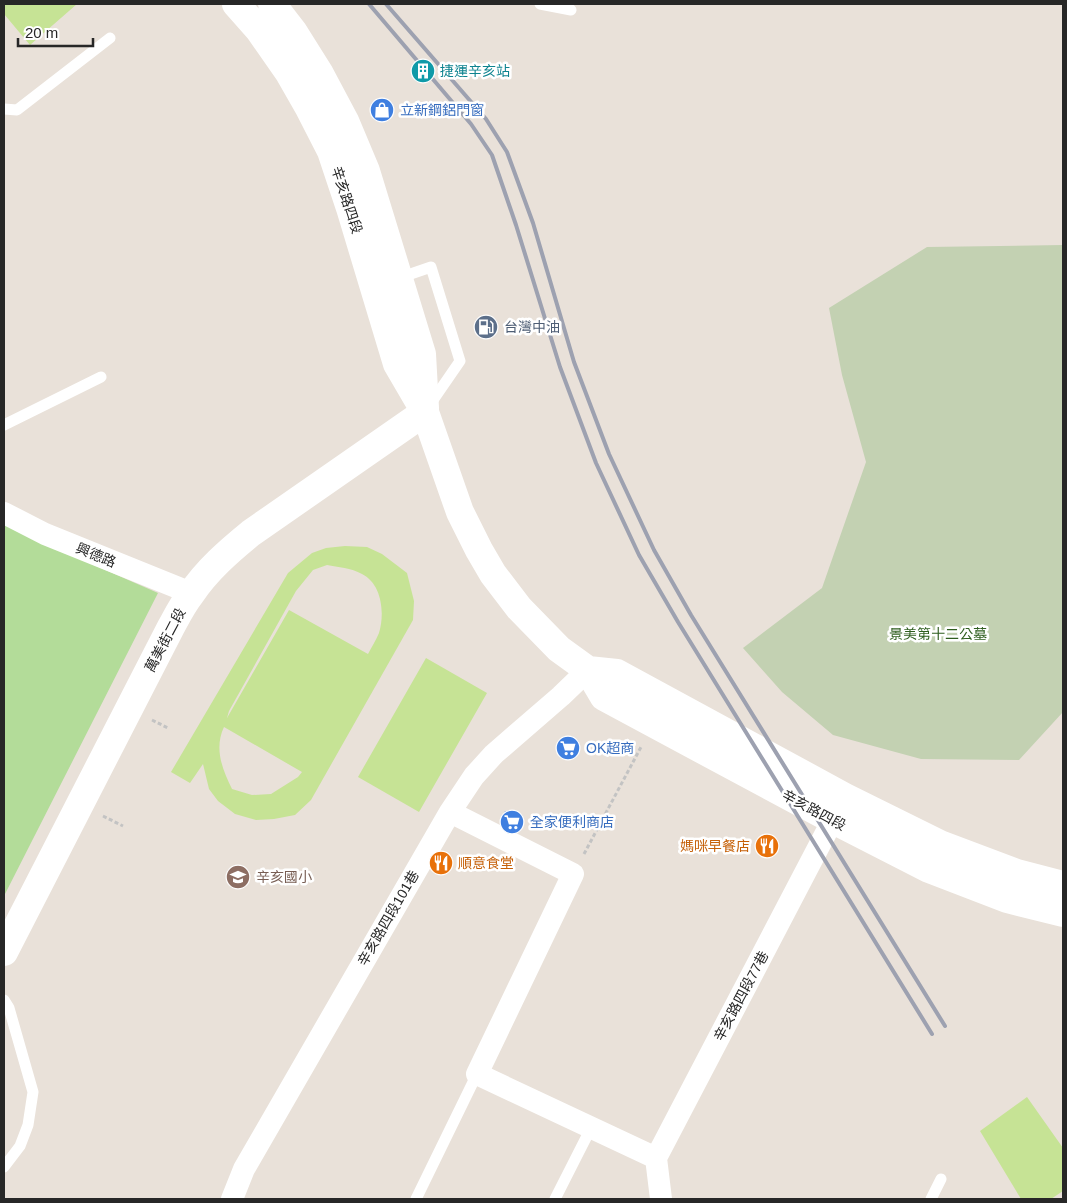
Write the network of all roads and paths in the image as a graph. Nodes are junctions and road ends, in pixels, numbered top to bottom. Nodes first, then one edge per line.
1 (236, 4) edge
2 (540, 4) edge
3 (571, 10) dead end
4 (273, 17) edge
5 (110, 38) dead end
6 (4, 109) edge
7 (399, 278) junction
8 (101, 378) dead end
9 (425, 412) junction
10 (4, 425) edge
11 (4, 512) edge
12 (191, 593) junction
13 (588, 670) junction
14 (642, 744) dead end
15 (839, 809) junction
16 (450, 812) junction
17 (573, 874) junction
18 (1063, 885) edge
19 (1063, 913) edge
20 (4, 952) edge
21 (4, 1000) edge
22 (477, 1074) junction
23 (591, 1128) junction
24 (656, 1158) junction
25 (4, 1167) edge
26 (941, 1179) dead end
27 (232, 1199) edge
28 (416, 1199) edge
29 (555, 1199) edge
30 (661, 1199) edge
31 (931, 1199) edge

1 - 4 main road, 辛亥路四段
2 - 3 lane
4 - 7 main road, 辛亥路四段
4 - 9 main road, 辛亥路四段
5 - 6 lane
7 - 9 main road, 辛亥路四段
7 - 9 lane
8 - 10 lane
9 - 12 main road, 萬美街二段
9 - 13 main road, 辛亥路四段
11 - 12 street, 興德路
12 - 20 main road, 萬美街二段
13 - 15 main road, 辛亥路四段
13 - 16 street, 辛亥路四段101巷
14 - 17 path
15 - 18 main road, 辛亥路四段
15 - 19 main road, 辛亥路四段
15 - 24 street, 辛亥路四段77巷
16 - 17 street
16 - 27 street, 辛亥路四段101巷
17 - 22 street
21 - 25 lane
22 - 23 street
22 - 28 lane
23 - 24 street
23 - 29 lane
24 - 30 street
26 - 31 lane

